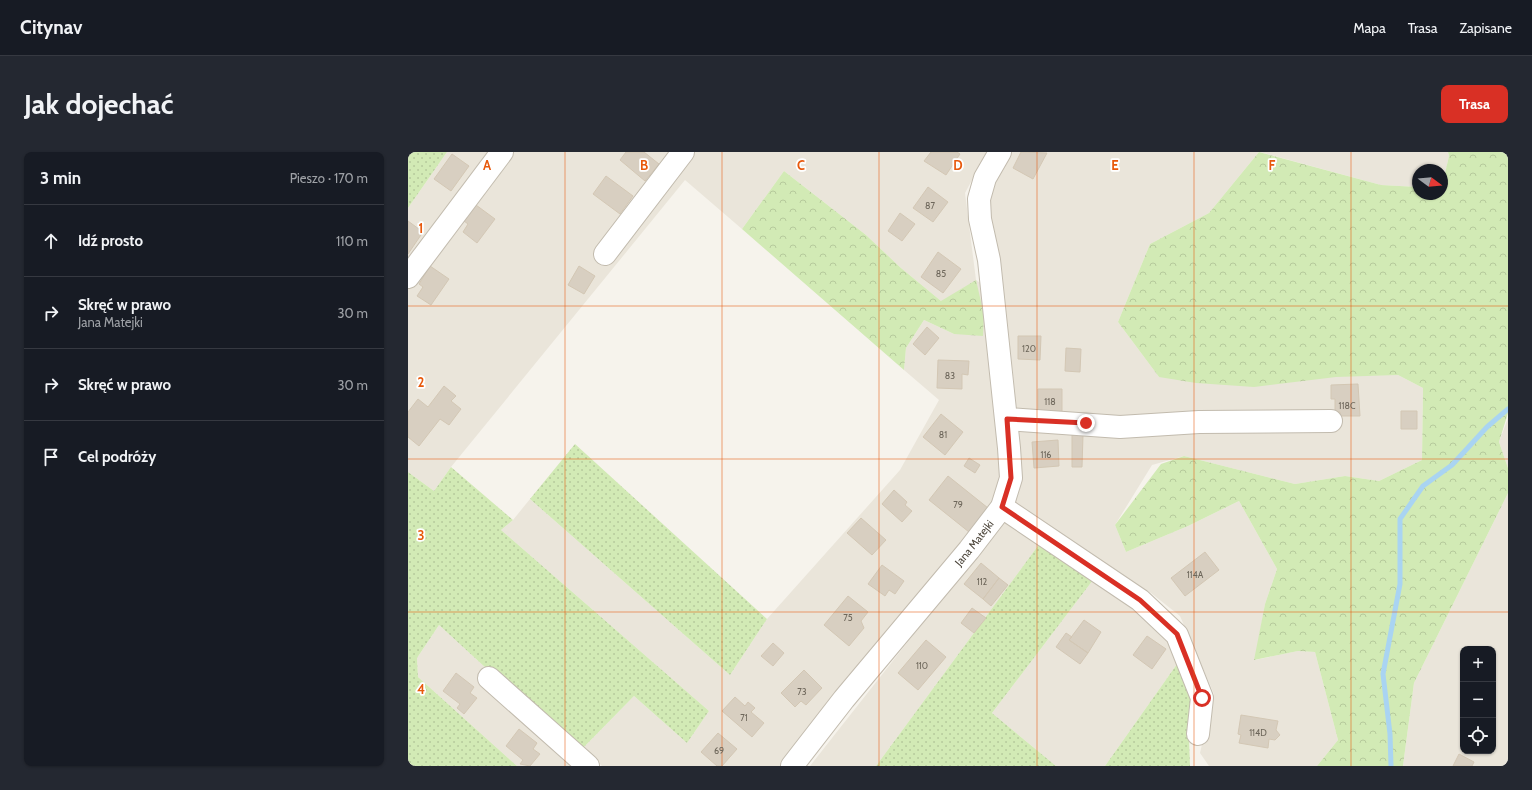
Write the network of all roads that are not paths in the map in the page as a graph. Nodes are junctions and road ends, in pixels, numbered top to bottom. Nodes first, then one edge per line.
1 (502, 152) edge
2 (683, 152) edge
3 (1000, 152) edge
4 (605, 254) dead end
5 (408, 277) edge
6 (1007, 419) junction
7 (1331, 421) dead end
8 (1002, 507) junction
9 (489, 678) dead end
10 (1198, 734) dead end
11 (588, 766) edge
12 (792, 766) edge

1 - 5 street
2 - 4 street
3 - 6 street, Jana Matejki
6 - 7 street
6 - 8 street, Jana Matejki
8 - 10 street
8 - 12 street, Jana Matejki
9 - 11 street

